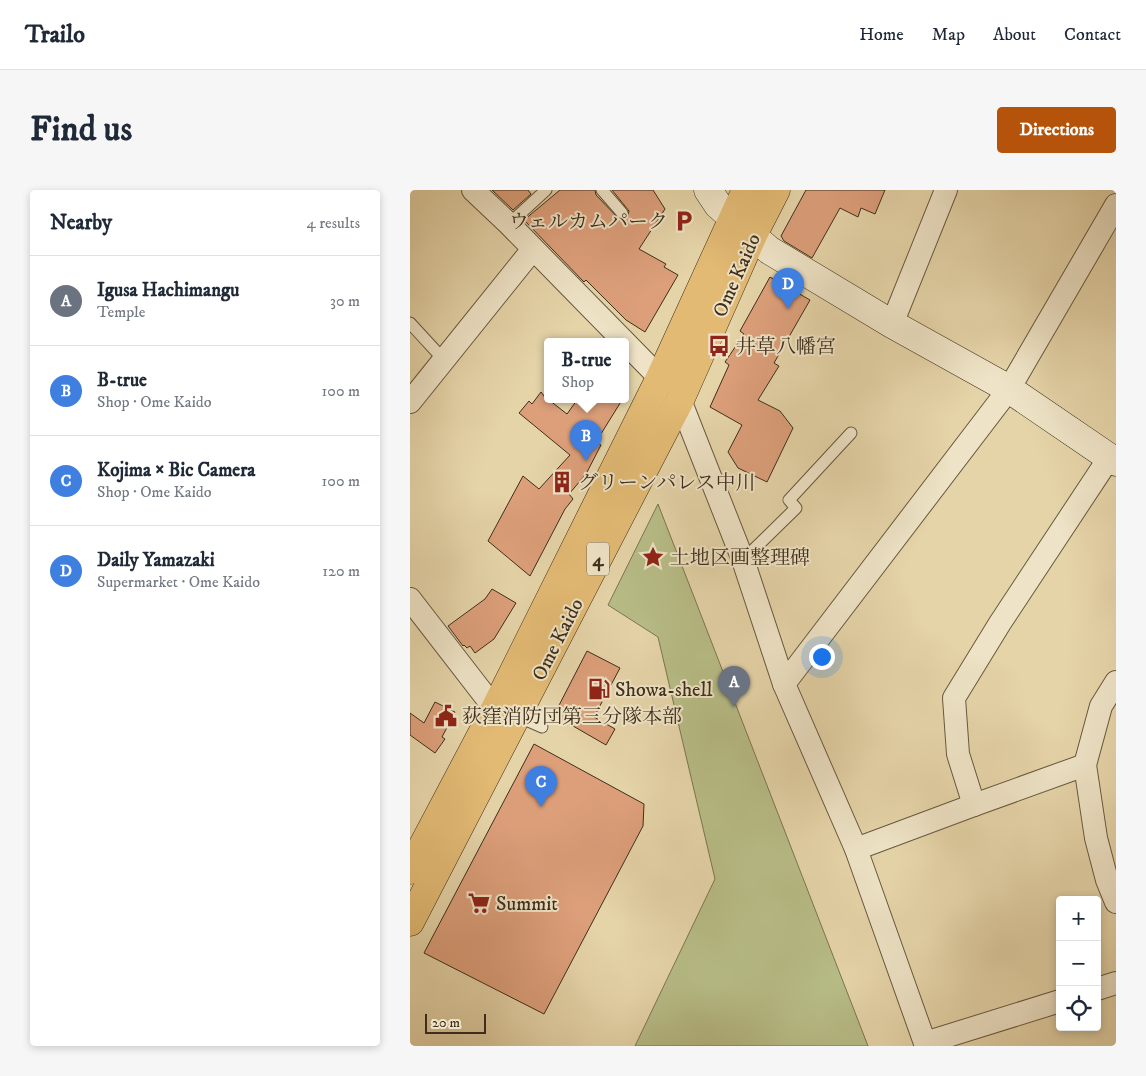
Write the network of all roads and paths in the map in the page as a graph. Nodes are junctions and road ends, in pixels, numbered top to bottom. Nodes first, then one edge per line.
1 (473, 190) edge
2 (546, 190) edge
3 (602, 190) edge
4 (708, 190) edge
5 (746, 190) edge
6 (776, 190) edge
7 (946, 190) edge
8 (1116, 205) edge
9 (622, 213) dead end
10 (733, 218) junction
11 (509, 224) junction
12 (753, 235) junction
13 (533, 249) junction
14 (410, 323) edge
15 (892, 324) junction
16 (621, 338) edge
17 (629, 347) edge
18 (444, 360) junction
19 (660, 378) junction
20 (1009, 389) junction
21 (680, 400) junction
22 (410, 402) edge
23 (851, 433) dead end
24 (1113, 460) edge
25 (744, 560) junction
26 (410, 599) edge
27 (1116, 682) edge
28 (784, 684) junction
29 (511, 710) junction
30 (544, 723) dead end
31 (1085, 765) junction
32 (974, 804) junction
33 (856, 850) junction
34 (410, 870) edge
35 (1116, 902) edge
36 (410, 922) edge
37 (1116, 983) edge
38 (1101, 988) edge
39 (1056, 1002) edge
40 (926, 1045) edge

1 - 11 street
2 - 11 lane
3 - 9 lane
4 - 10 street
5 - 10 main road, Ome Kaido / 4
6 - 12 main road, Ome Kaido / 4
7 - 15 street
8 - 20 street
10 - 12 street
10 - 19 main road, Ome Kaido / 4
11 - 13 street
12 - 15 street
12 - 21 main road, Ome Kaido / 4
13 - 16 street
13 - 18 street
14 - 18 lane
15 - 20 street
17 - 19 street
18 - 22 street
19 - 29 main road, Ome Kaido / 4
20 - 24 street
20 - 28 street
21 - 25 street
21 - 29 main road, Ome Kaido / 4
23 - 25 lane
24 - 32 street
25 - 28 street
26 - 29 street
27 - 31 street
28 - 33 street
29 - 30 lane
29 - 34 main road, Ome Kaido / 4
29 - 36 main road, Ome Kaido / 4
31 - 32 street
31 - 35 street
32 - 33 street
33 - 40 street
37 - 38 street
39 - 40 street

